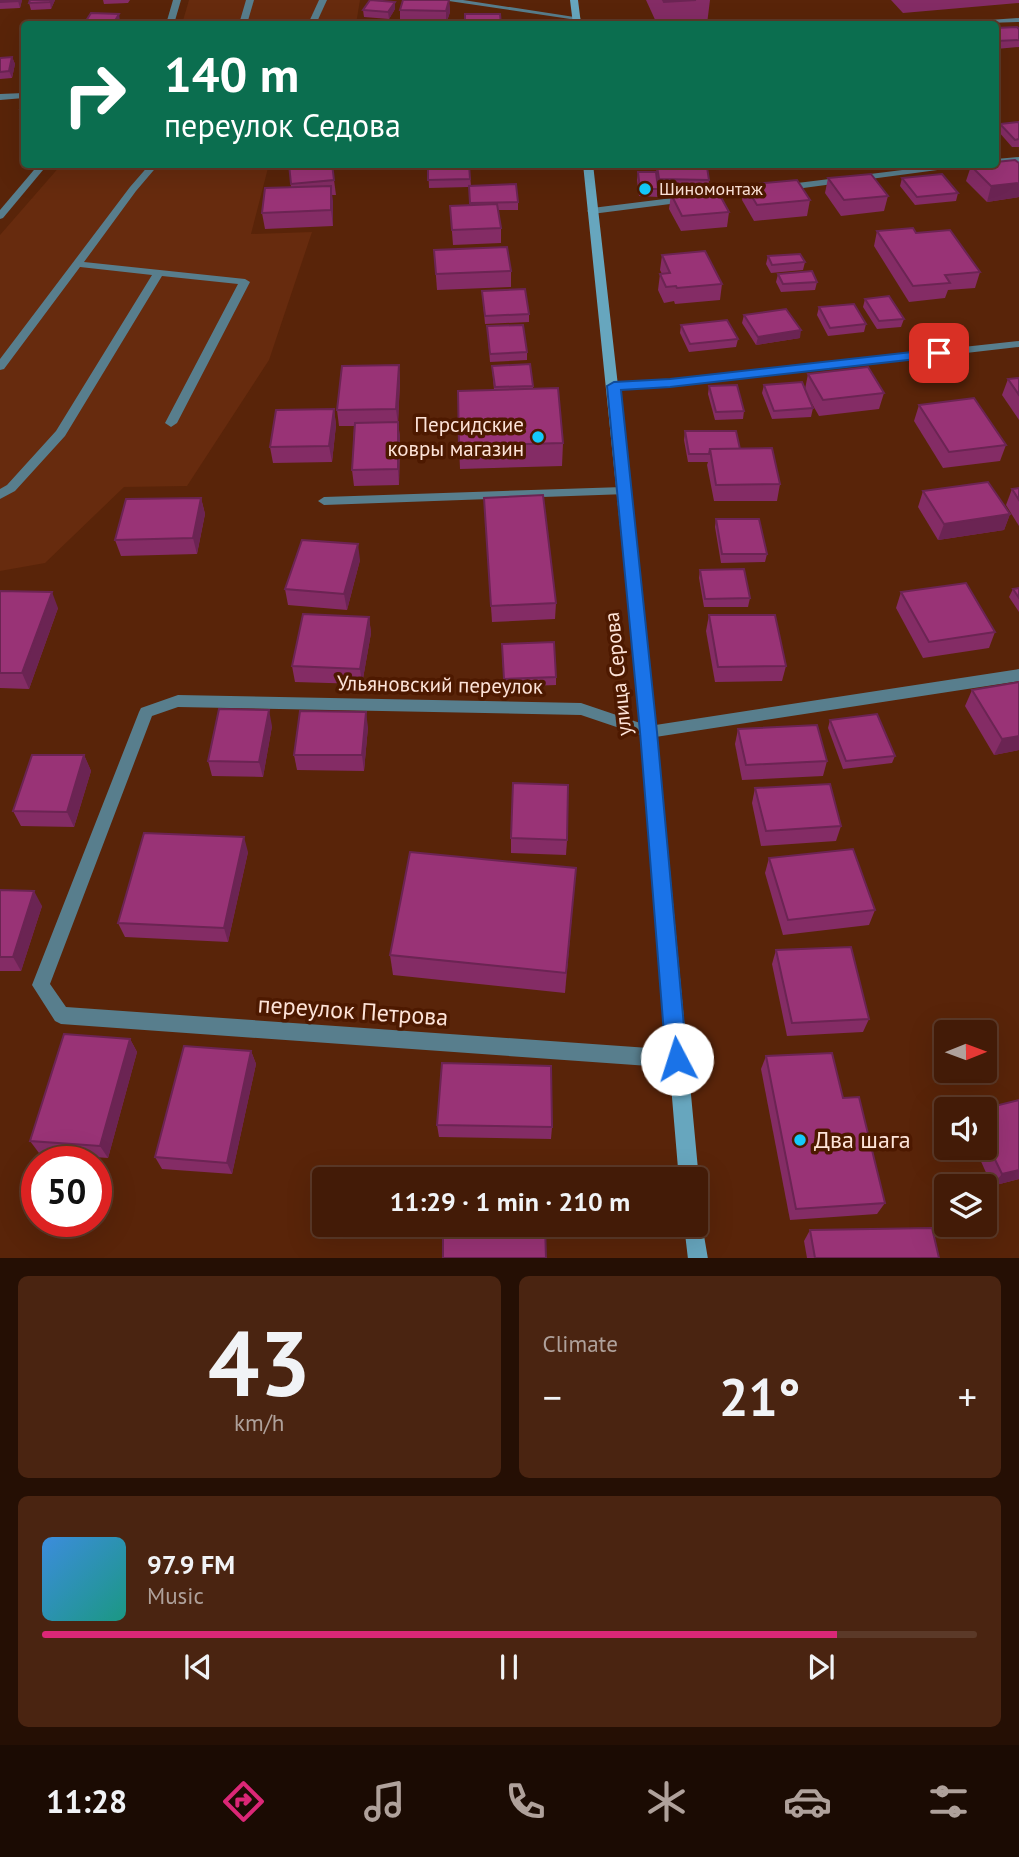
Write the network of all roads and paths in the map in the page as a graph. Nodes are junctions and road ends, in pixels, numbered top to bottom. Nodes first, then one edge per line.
1 (177, 0) edge
2 (250, 0) edge
3 (323, 0) edge
4 (446, 0) edge
5 (574, 0) edge
6 (1019, 20) edge
7 (171, 21) edge
8 (244, 21) edge
9 (313, 21) edge
10 (577, 21) edge
11 (999, 21) edge
12 (21, 96) edge
13 (0, 97) edge
14 (1019, 160) edge
15 (999, 162) edge
16 (41, 168) edge
17 (151, 168) edge
18 (588, 168) edge
19 (945, 168) edge
20 (592, 211) junction
21 (0, 216) edge
22 (77, 264) junction
23 (159, 273) junction
24 (1019, 344) edge
25 (0, 367) edge
26 (614, 386) junction
27 (171, 423) dead end
28 (623, 491) junction
29 (0, 495) edge
30 (324, 500) dead end
31 (1019, 675) edge
32 (649, 732) junction
33 (41, 985) joint
34 (677, 1059) junction
35 (688, 1167) edge
36 (695, 1237) edge
37 (698, 1258) edge

1 - 7 street
2 - 8 street
3 - 9 street
4 - 10 street
5 - 10 main road
6 - 11 street
12 - 13 street
14 - 15 street
16 - 21 street
17 - 22 street
18 - 20 main road, улица Серова
19 - 20 street
20 - 26 main road, улица Серова
22 - 23 street
22 - 25 street
23 - 27 street
23 - 29 street
24 - 26 street
26 - 28 main road, улица Серова
28 - 30 street
28 - 32 main road, улица Серова
31 - 32 street, Ульяновский переулок
32 - 33 street, Ульяновский переулок
32 - 34 main road, улица Серова
33 - 34 street, переулок Петрова
34 - 35 main road, улица Серова
36 - 37 main road

